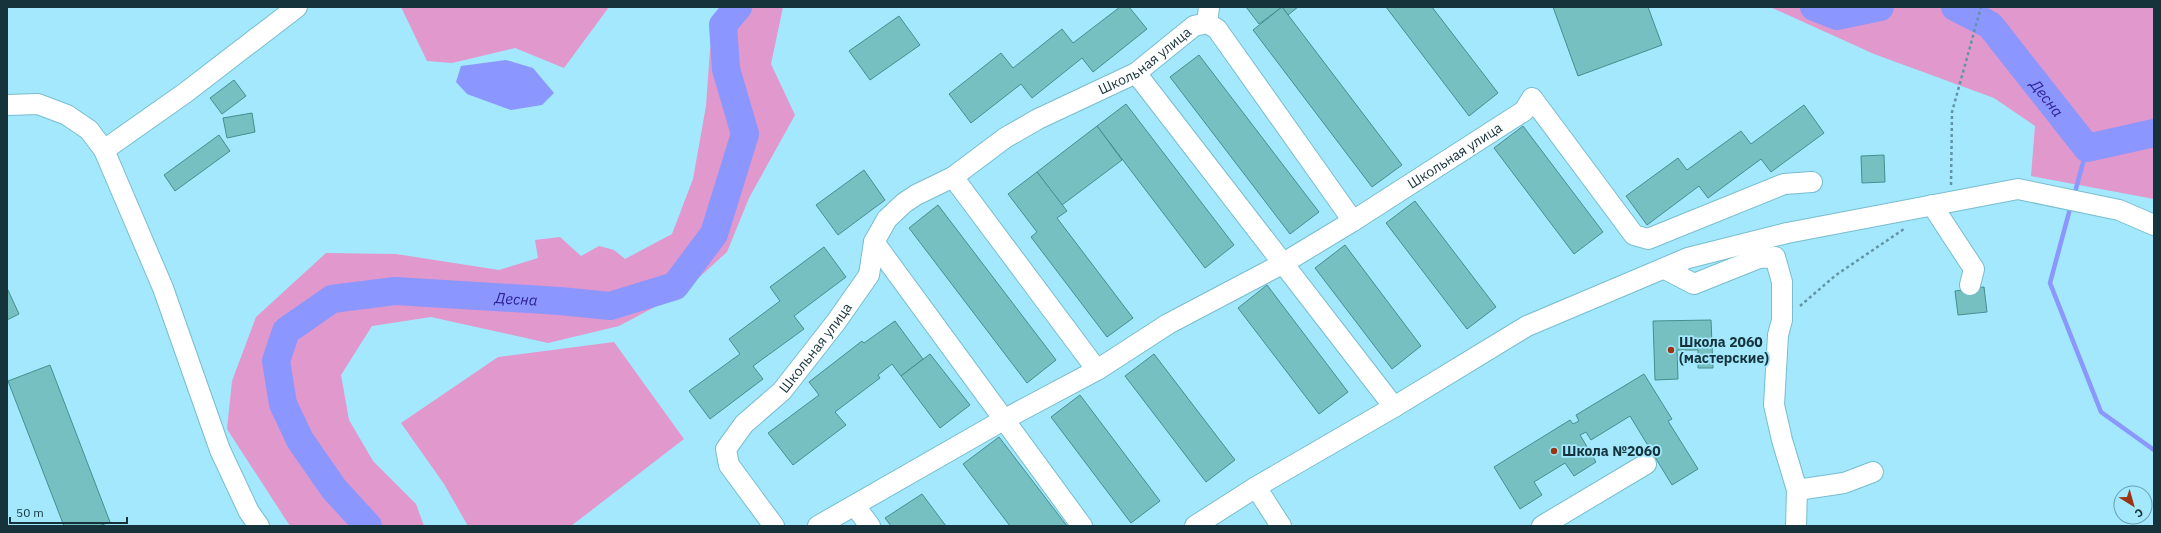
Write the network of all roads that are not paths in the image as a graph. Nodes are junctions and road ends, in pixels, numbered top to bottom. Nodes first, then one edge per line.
1 (298, 7) edge
2 (1208, 15) edge
3 (1136, 74) junction
4 (7, 105) edge
5 (104, 150) junction
6 (953, 177) junction
7 (1812, 182) dead end
8 (1935, 204) junction
9 (1353, 221) junction
10 (2154, 226) edge
11 (874, 242) junction
12 (1282, 264) junction
13 (1665, 269) junction
14 (1970, 284) dead end
15 (1097, 370) junction
16 (1394, 407) junction
17 (1005, 419) junction
18 (1646, 464) dead end
19 (1873, 472) dead end
20 (1256, 487) junction
21 (1797, 490) junction
22 (855, 506) junction
23 (259, 526) edge
24 (774, 526) edge
25 (818, 526) edge
26 (870, 526) edge
27 (1082, 526) edge
28 (1195, 526) edge
29 (1281, 526) edge
30 (1542, 526) edge
31 (1796, 526) edge

1 - 5 street
2 - 3 street, Школьная улица
2 - 9 street, Школьная улица
3 - 6 street, Школьная улица
3 - 12 street
4 - 5 street
5 - 23 street
6 - 11 street, Школьная улица
6 - 15 street
7 - 9 street, Школьная улица
8 - 10 street
8 - 13 street
8 - 14 street
9 - 12 street, Школьная улица
11 - 17 street
11 - 24 street, Школьная улица
12 - 15 street, Школьная улица
12 - 16 street
13 - 16 street
13 - 21 street
15 - 17 street, Школьная улица
16 - 20 street
17 - 22 street, Школьная улица
17 - 27 street
18 - 30 street
19 - 21 street
20 - 28 street
20 - 29 street
21 - 31 street
22 - 25 street, Школьная улица
22 - 26 street

